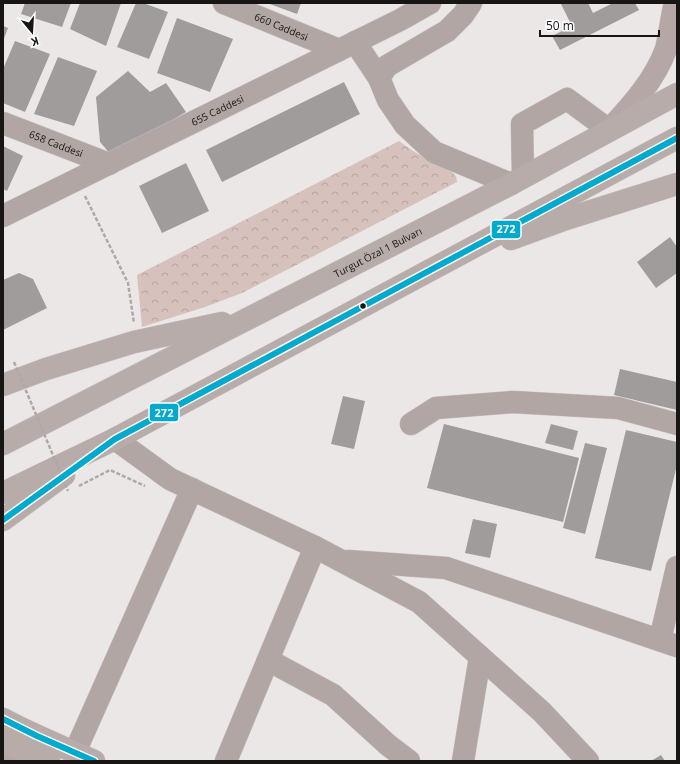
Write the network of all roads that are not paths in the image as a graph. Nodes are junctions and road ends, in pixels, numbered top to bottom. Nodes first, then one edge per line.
1 (224, 3) edge
2 (430, 3) edge
3 (471, 3) edge
4 (675, 3) edge
5 (347, 46) junction
6 (379, 78) junction
7 (677, 94) edge
8 (3, 123) edge
9 (609, 130) junction
10 (677, 138) edge
11 (109, 164) junction
12 (517, 180) junction
13 (677, 184) edge
14 (3, 216) edge
15 (438, 266) junction
16 (254, 316) junction
17 (3, 385) edge
18 (75, 406) junction
19 (411, 424) dead end
20 (677, 424) edge
21 (3, 434) edge
22 (115, 439) junction
23 (3, 444) edge
24 (192, 489) junction
25 (3, 494) edge
26 (27, 502) junction
27 (3, 514) edge
28 (3, 520) edge
29 (315, 547) junction
30 (341, 561) junction
31 (677, 567) edge
32 (668, 643) edge
33 (480, 657) junction
34 (268, 660) junction
35 (3, 719) edge
36 (3, 742) edge
37 (75, 752) junction
38 (3, 757) edge
39 (12, 761) edge
40 (49, 761) edge
41 (94, 761) edge
42 (226, 761) edge
43 (410, 761) edge
44 (462, 761) edge
45 (588, 761) edge

1 - 5 street, 660 Caddesi
2 - 5 street, 655 Caddesi
3 - 6 street
4 - 9 main road
5 - 6 street
5 - 11 street, 655 Caddesi
6 - 12 street
7 - 9 highway, Turgut Özal 1 Bulvarı
8 - 11 street, 658 Caddesi
9 - 12 highway, Turgut Özal 1 Bulvarı
9 - 12 street
10 - 15 highway
11 - 14 street, 655 Caddesi
12 - 16 highway, Turgut Özal 1 Bulvarı
13 - 15 highway
15 - 22 highway
16 - 17 highway
16 - 18 highway, Turgut Özal 1 Bulvarı
18 - 21 highway, Turgut Özal 1 Bulvarı
18 - 23 highway, Turgut Özal 1 Bulvarı
19 - 20 street
22 - 24 street
22 - 25 highway
22 - 26 highway
24 - 29 street
24 - 37 street
26 - 27 highway
26 - 28 highway
29 - 30 street
29 - 34 street
30 - 32 street
30 - 33 street
31 - 32 street
33 - 44 street
33 - 45 street
34 - 42 street
34 - 43 street
35 - 37 highway
36 - 40 highway
37 - 41 highway
38 - 39 main road

